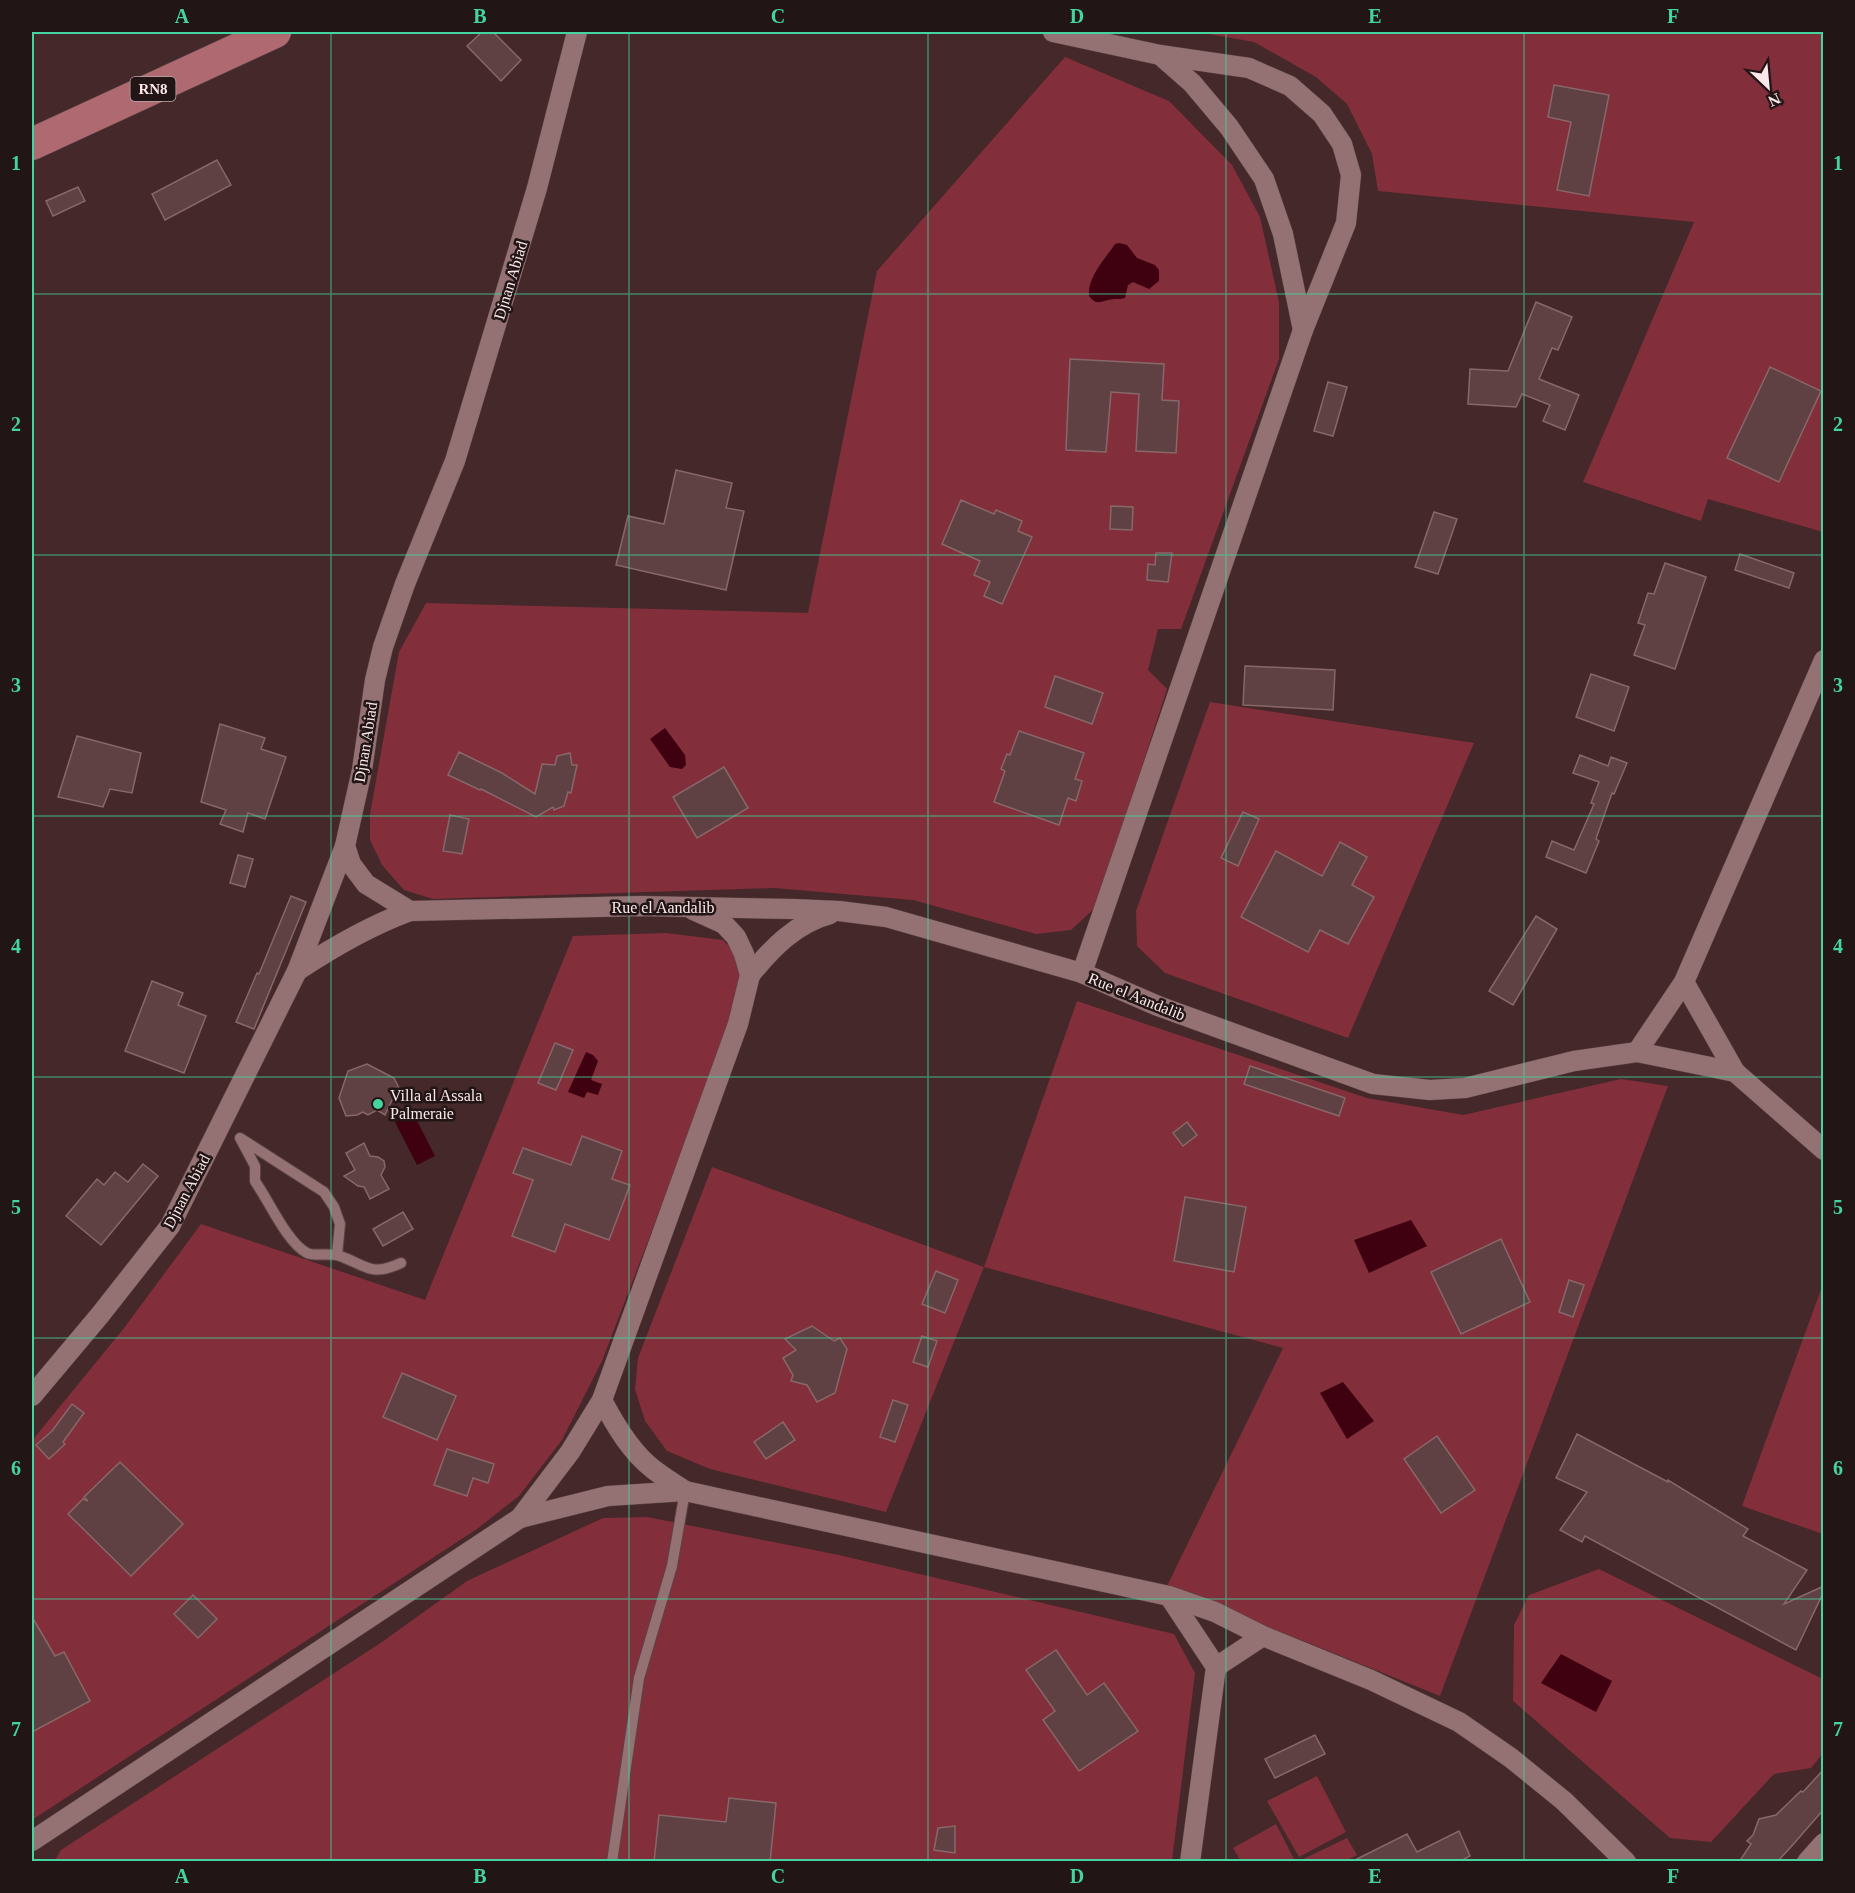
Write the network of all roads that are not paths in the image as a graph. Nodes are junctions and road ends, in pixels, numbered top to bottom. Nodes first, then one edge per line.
1 (275, 32) edge
2 (577, 32) edge
3 (1053, 32) edge
4 (1160, 55) junction
5 (32, 144) edge
6 (1303, 330) junction
7 (1824, 660) edge
8 (345, 846) junction
9 (685, 906) junction
10 (410, 911) junction
11 (838, 911) junction
12 (297, 971) junction
13 (1082, 973) junction
14 (750, 975) junction
15 (1684, 982) junction
16 (1637, 1052) junction
17 (1735, 1072) junction
18 (218, 1130) junction
19 (240, 1138) junction
20 (1824, 1150) edge
21 (337, 1255) junction
22 (401, 1263) dead end
23 (32, 1396) edge
24 (602, 1400) junction
25 (685, 1491) junction
26 (520, 1518) junction
27 (1169, 1596) junction
28 (1263, 1636) junction
29 (1216, 1666) junction
30 (32, 1842) edge
31 (1824, 1843) edge
32 (612, 1862) edge
33 (1190, 1862) edge
34 (1626, 1862) edge
35 (1807, 1862) edge

1 - 5 main road, RN8
2 - 8 street, Djnan Abiad
3 - 4 street
4 - 6 street
4 - 6 street
6 - 13 street
7 - 15 street
8 - 10 street
8 - 12 street, Djnan Abiad
9 - 10 street, Rue el Aandalib
9 - 11 street, Rue el Aandalib
9 - 14 street
10 - 12 street, Rue el Aandalib
11 - 13 street, Rue el Aandalib
11 - 14 street
12 - 18 street, Djnan Abiad
13 - 16 street, Rue el Aandalib
14 - 24 street
15 - 16 street
15 - 17 street
16 - 17 street, Rue el Aandalib
17 - 20 street, Rue el Aandalib
18 - 19 lane
18 - 23 street, Djnan Abiad
19 - 21 lane
19 - 21 lane
21 - 22 lane
24 - 25 street
24 - 26 street
25 - 26 street
25 - 27 street
25 - 32 lane
26 - 30 street
27 - 28 street
27 - 29 street
28 - 29 street
28 - 34 street
29 - 33 street
31 - 35 street

